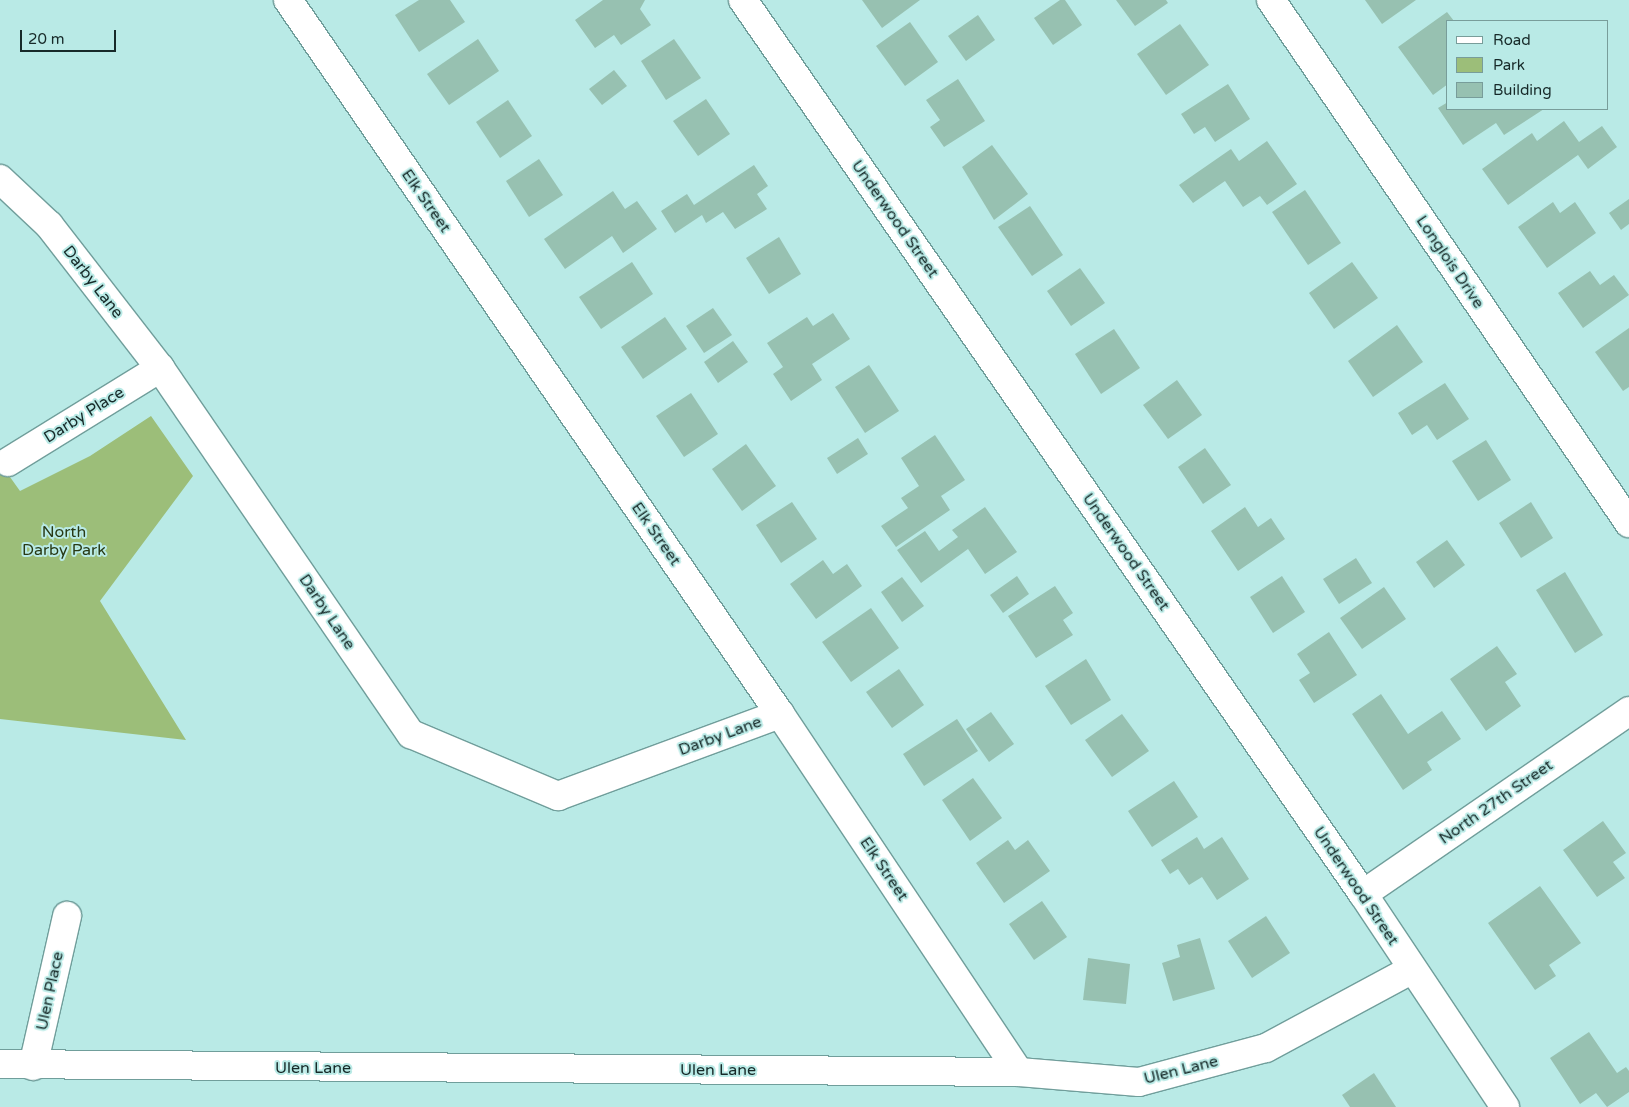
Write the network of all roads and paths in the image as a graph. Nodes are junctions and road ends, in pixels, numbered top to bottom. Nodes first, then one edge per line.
1 (288, 0) edge
2 (744, 0) edge
3 (1271, 0) edge
4 (0, 179) edge
5 (160, 368) junction
6 (8, 462) dead end
7 (1629, 523) edge
8 (1629, 711) edge
9 (780, 714) junction
10 (1363, 894) junction
11 (67, 916) dead end
12 (1411, 970) junction
13 (0, 1064) edge
14 (34, 1066) junction
15 (1019, 1072) junction
16 (1505, 1107) edge

1 - 9 street, Elk Street
2 - 10 street, Underwood Street
3 - 7 street, Longlois Drive
4 - 5 street, Darby Lane
5 - 6 street, Darby Place
5 - 9 street, Darby Lane
8 - 10 street, North 27th Street
9 - 15 street, Elk Street
10 - 12 street, Underwood Street
11 - 14 street, Ulen Place
12 - 15 street, Ulen Lane
12 - 16 street, Underwood Street
13 - 14 street, Ulen Lane
14 - 15 street, Ulen Lane

